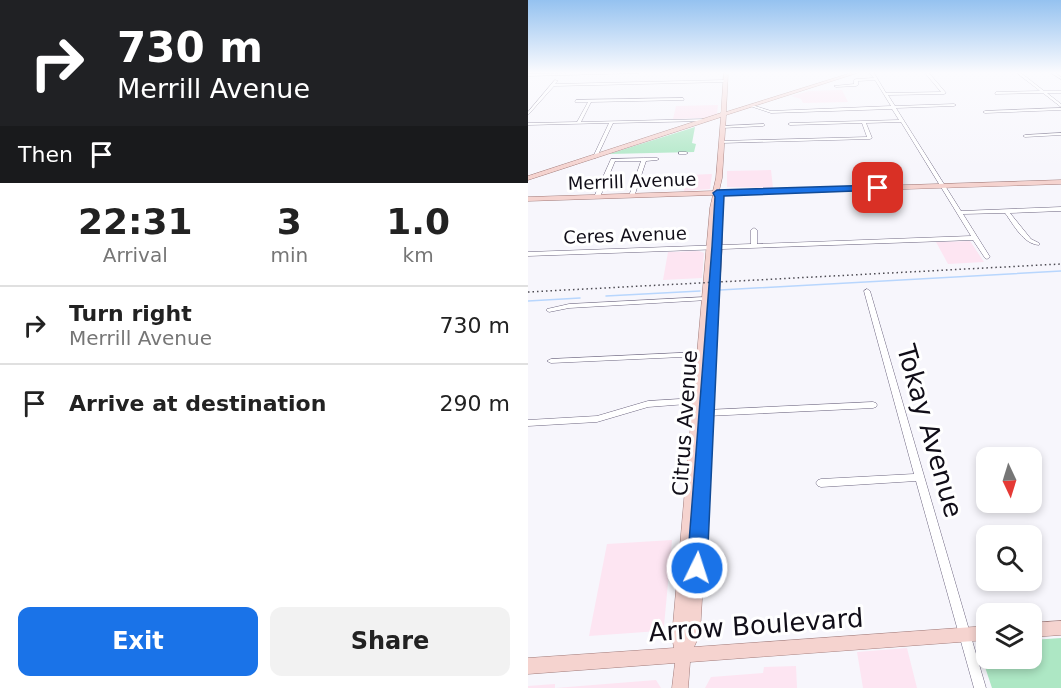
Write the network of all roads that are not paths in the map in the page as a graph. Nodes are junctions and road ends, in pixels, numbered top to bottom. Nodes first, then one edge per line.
1 (588, 105) edge
2 (724, 105) edge
3 (892, 105) edge
4 (952, 105) edge
5 (1059, 105) edge
6 (752, 106) joint
7 (894, 108) junction
8 (984, 112) dead end
9 (723, 118) junction
10 (709, 120) junction
11 (902, 121) junction
12 (612, 122) junction
13 (863, 122) junction
14 (578, 123) junction
15 (528, 124) edge
16 (790, 124) dead end
17 (763, 125) dead end
18 (1061, 134) edge
19 (1024, 136) dead end
20 (721, 142) junction
21 (595, 157) junction
22 (644, 159) junction
23 (657, 159) dead end
24 (528, 178) edge
25 (1061, 182) edge
26 (943, 186) junction
27 (717, 193) junction
28 (597, 196) junction
29 (632, 196) junction
30 (528, 199) edge
31 (1061, 209) edge
32 (1006, 211) junction
33 (959, 213) junction
34 (754, 230) dead end
35 (975, 238) junction
36 (1037, 244) dead end
37 (754, 246) junction
38 (714, 247) junction
39 (528, 254) edge
40 (987, 257) dead end
41 (867, 291) dead end
42 (710, 292) junction
43 (549, 310) dead end
44 (701, 354) junction
45 (551, 361) dead end
46 (697, 401) junction
47 (873, 405) dead end
48 (707, 413) junction
49 (528, 423) edge
50 (919, 477) junction
51 (821, 483) dead end
52 (1061, 628) edge
53 (1042, 629) edge
54 (976, 634) edge
55 (965, 635) junction
56 (683, 654) junction
57 (528, 666) edge
58 (680, 688) edge
59 (980, 688) edge

1 - 14 street
2 - 9 main road, Citrus Avenue
3 - 7 street
4 - 7 street
5 - 8 street
6 - 7 street
6 - 9 main road
7 - 11 street
9 - 10 main road
9 - 17 street
9 - 20 main road, Citrus Avenue
10 - 12 street
10 - 21 main road
11 - 13 street
11 - 26 street
12 - 14 street
12 - 21 street
13 - 16 street
13 - 20 street
14 - 15 street
18 - 19 street
20 - 27 main road, Citrus Avenue
21 - 24 main road
22 - 23 street
22 - 28 street
22 - 29 street
25 - 26 main road, Merrill Avenue
26 - 27 main road, Merrill Avenue
26 - 33 street
27 - 29 main road, Merrill Avenue
27 - 38 main road, Citrus Avenue
28 - 29 main road, Merrill Avenue
28 - 30 main road, Merrill Avenue
31 - 32 street
32 - 33 street
32 - 36 street
33 - 35 street
34 - 37 street
35 - 37 street, Ceres Avenue
35 - 40 street
37 - 38 street, Ceres Avenue
38 - 39 street, Ceres Avenue
38 - 42 main road, Citrus Avenue
41 - 50 street, Tokay Avenue
42 - 43 street
42 - 44 main road, Citrus Avenue
42 - 48 main road, Citrus Avenue
44 - 45 street
44 - 46 main road, Citrus Avenue
46 - 49 street
46 - 56 main road, Citrus Avenue
47 - 48 street
48 - 56 main road, Citrus Avenue
50 - 51 street
50 - 55 street, Tokay Avenue
52 - 53 main road
54 - 55 main road, Arrow Boulevard
55 - 56 main road, Arrow Boulevard
55 - 59 street, Tokay Avenue
56 - 57 main road, Arrow Boulevard
56 - 58 main road, Citrus Avenue

